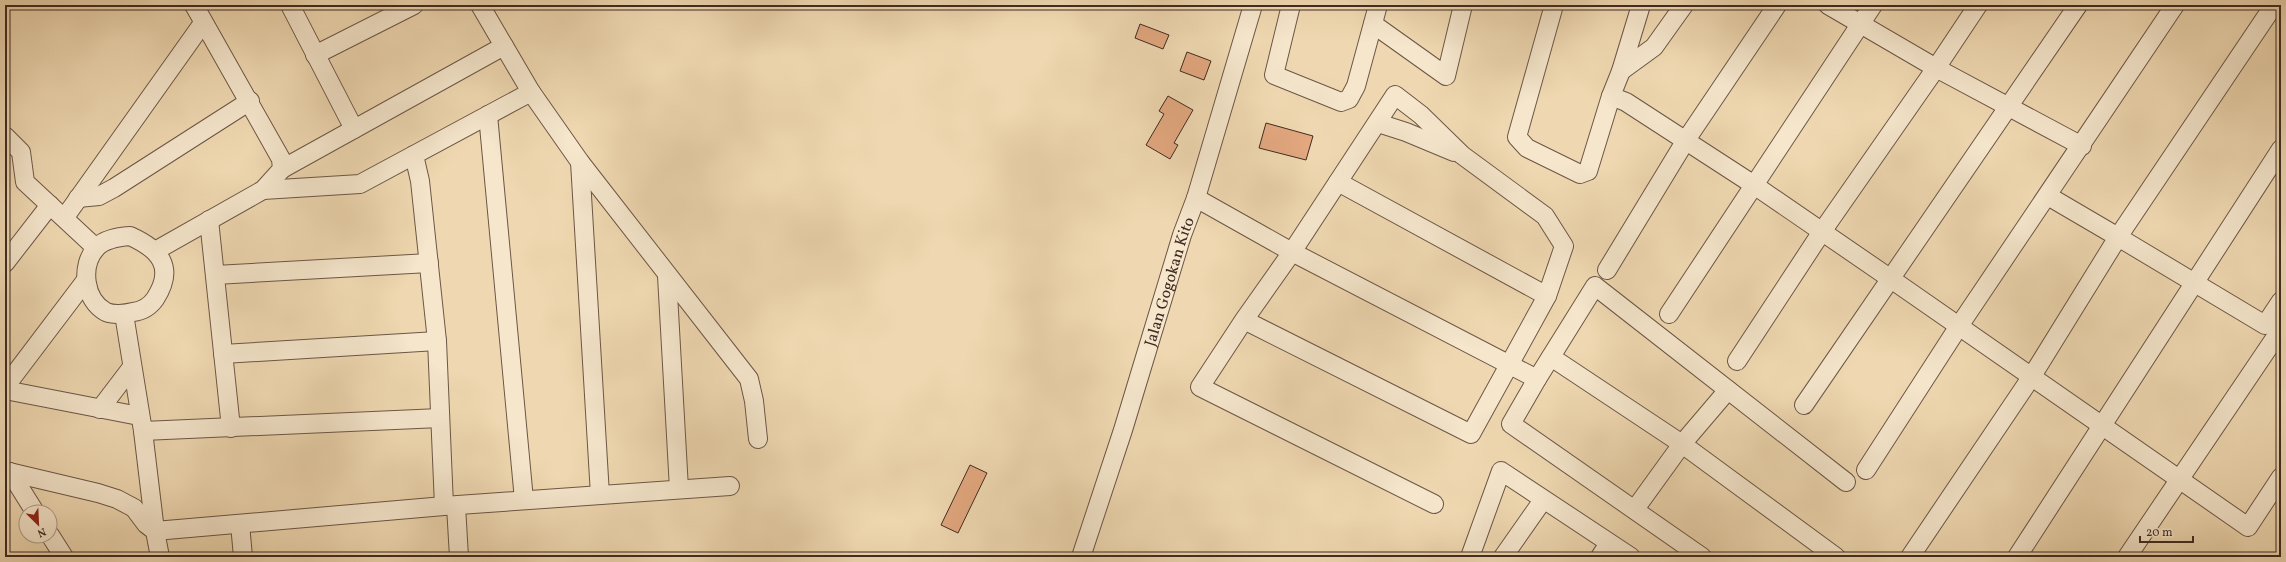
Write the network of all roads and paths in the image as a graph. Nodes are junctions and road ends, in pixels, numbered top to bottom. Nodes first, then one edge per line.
1 (194, 5) edge
2 (290, 5) edge
3 (414, 5) edge
4 (480, 5) edge
5 (1253, 5) edge
6 (1291, 5) edge
7 (1378, 5) edge
8 (1463, 5) edge
9 (1554, 5) edge
10 (1641, 5) edge
11 (1684, 5) edge
12 (1777, 5) edge
13 (1828, 5) edge
14 (1873, 5) edge
15 (1978, 5) edge
16 (2078, 5) edge
17 (2175, 5) edge
18 (2274, 5) edge
19 (203, 23) junction
20 (1373, 24) junction
21 (1860, 25) junction
22 (504, 46) junction
23 (315, 56) junction
24 (1936, 68) junction
25 (1621, 71) junction
26 (530, 92) junction
27 (1611, 96) junction
28 (250, 101) junction
29 (2009, 106) junction
30 (488, 115) junction
31 (1378, 123) junction
32 (354, 129) junction
33 (5, 136) edge
34 (1686, 140) junction
35 (2082, 146) junction
36 (2281, 149) edge
37 (1462, 155) junction
38 (414, 156) junction
39 (580, 162) junction
40 (282, 169) junction
41 (1338, 182) junction
42 (1754, 185) junction
43 (263, 190) junction
44 (2048, 196) junction
45 (78, 198) junction
46 (1196, 198) junction
47 (50, 205) junction
48 (65, 217) junction
49 (209, 220) junction
50 (1821, 233) junction
51 (2118, 237) junction
52 (96, 248) junction
53 (155, 251) junction
54 (1292, 252) junction
55 (5, 263) edge
56 (429, 263) junction
57 (1607, 270) dead end
58 (215, 275) junction
59 (667, 276) junction
60 (1891, 279) junction
61 (86, 280) junction
62 (2194, 284) junction
63 (1547, 296) junction
64 (2281, 301) edge
65 (124, 314) junction
66 (1669, 314) dead end
67 (1244, 320) junction
68 (1959, 326) junction
69 (2275, 330) edge
70 (436, 341) junction
71 (223, 354) junction
72 (1551, 357) junction
73 (1737, 361) dead end
74 (1509, 366) junction
75 (132, 367) junction
76 (2032, 376) junction
77 (1537, 379) junction
78 (5, 389) edge
79 (1728, 390) junction
80 (1804, 405) dead end
81 (100, 409) junction
82 (440, 418) junction
83 (141, 424) junction
84 (2104, 426) junction
85 (231, 428) junction
86 (758, 439) dead end
87 (1682, 444) junction
88 (1866, 470) dead end
89 (7, 471) edge
90 (2281, 477) edge
91 (2180, 480) junction
92 (1846, 482) dead end
93 (730, 486) dead end
94 (679, 489) junction
95 (600, 495) junction
96 (524, 500) junction
97 (1543, 500) junction
98 (30, 504) edge
99 (1434, 504) dead end
100 (450, 506) junction
101 (1635, 509) junction
102 (240, 524) junction
103 (155, 531) junction
104 (56, 544) edge
105 (1604, 550) edge
106 (64, 557) edge
107 (160, 557) edge
108 (242, 557) edge
109 (460, 557) edge
110 (1081, 557) edge
111 (1470, 557) edge
112 (1503, 557) edge
113 (1631, 557) edge
114 (1702, 557) edge
115 (1836, 557) edge
116 (1910, 557) edge
117 (2017, 557) edge
118 (2127, 557) edge

1 - 19 street
2 - 23 street
3 - 23 street
4 - 22 street
5 - 46 street, Jalan Gogokan Kito
6 - 20 street
7 - 20 street
8 - 20 street
9 - 27 street
10 - 25 street
11 - 25 street
12 - 34 street
13 - 21 street
14 - 21 street
15 - 24 street
16 - 29 street
17 - 35 street
18 - 51 street
19 - 28 street
19 - 45 street
21 - 24 street
21 - 42 street
22 - 26 street
22 - 32 street
23 - 32 street
24 - 29 street
24 - 50 street
25 - 27 street
26 - 30 street
26 - 39 street
27 - 34 street
28 - 40 street
28 - 45 street
29 - 35 street
29 - 60 street
30 - 38 street
30 - 96 street
31 - 37 street
31 - 37 street
31 - 41 street
32 - 40 street
33 - 47 street
34 - 42 street
34 - 57 street
35 - 44 street
36 - 62 street
37 - 63 street
38 - 43 street
38 - 56 street
39 - 59 street
39 - 95 street
40 - 43 street
41 - 54 street
41 - 63 street
42 - 50 street
42 - 66 street
43 - 49 street
44 - 51 street
44 - 68 street
45 - 48 street
46 - 54 street
46 - 110 street, Jalan Gogokan Kito
47 - 48 street
47 - 55 street
48 - 52 street
49 - 53 street
49 - 58 street
50 - 60 street
50 - 73 street
51 - 62 street
51 - 76 street
52 - 53 street
52 - 61 street
53 - 65 street
54 - 67 street
54 - 74 street
56 - 58 street
56 - 70 street
58 - 71 street
59 - 86 street
59 - 94 street
60 - 68 street
60 - 80 street
61 - 65 street
61 - 78 street
62 - 69 street
62 - 84 street
63 - 74 street
64 - 69 street
65 - 75 street
67 - 74 street
67 - 99 street
68 - 76 street
68 - 88 street
69 - 91 street
70 - 71 street
70 - 82 street
71 - 85 street
72 - 77 street
72 - 79 street
72 - 87 street
74 - 77 street
75 - 81 street
75 - 83 street
76 - 84 street
76 - 116 street
77 - 101 street
78 - 81 street
79 - 87 street
79 - 92 street
81 - 83 street
82 - 85 street
82 - 100 street
83 - 85 street
83 - 103 street
84 - 91 street
84 - 117 street
87 - 101 street
87 - 115 street
89 - 98 street
89 - 103 street
90 - 91 street
91 - 118 street
93 - 94 street
94 - 95 street
95 - 96 street
96 - 100 street
97 - 105 street
97 - 111 street
97 - 112 street
100 - 102 street
100 - 109 street
101 - 114 street
102 - 103 street
102 - 108 street
103 - 107 street
104 - 106 street
105 - 113 street

